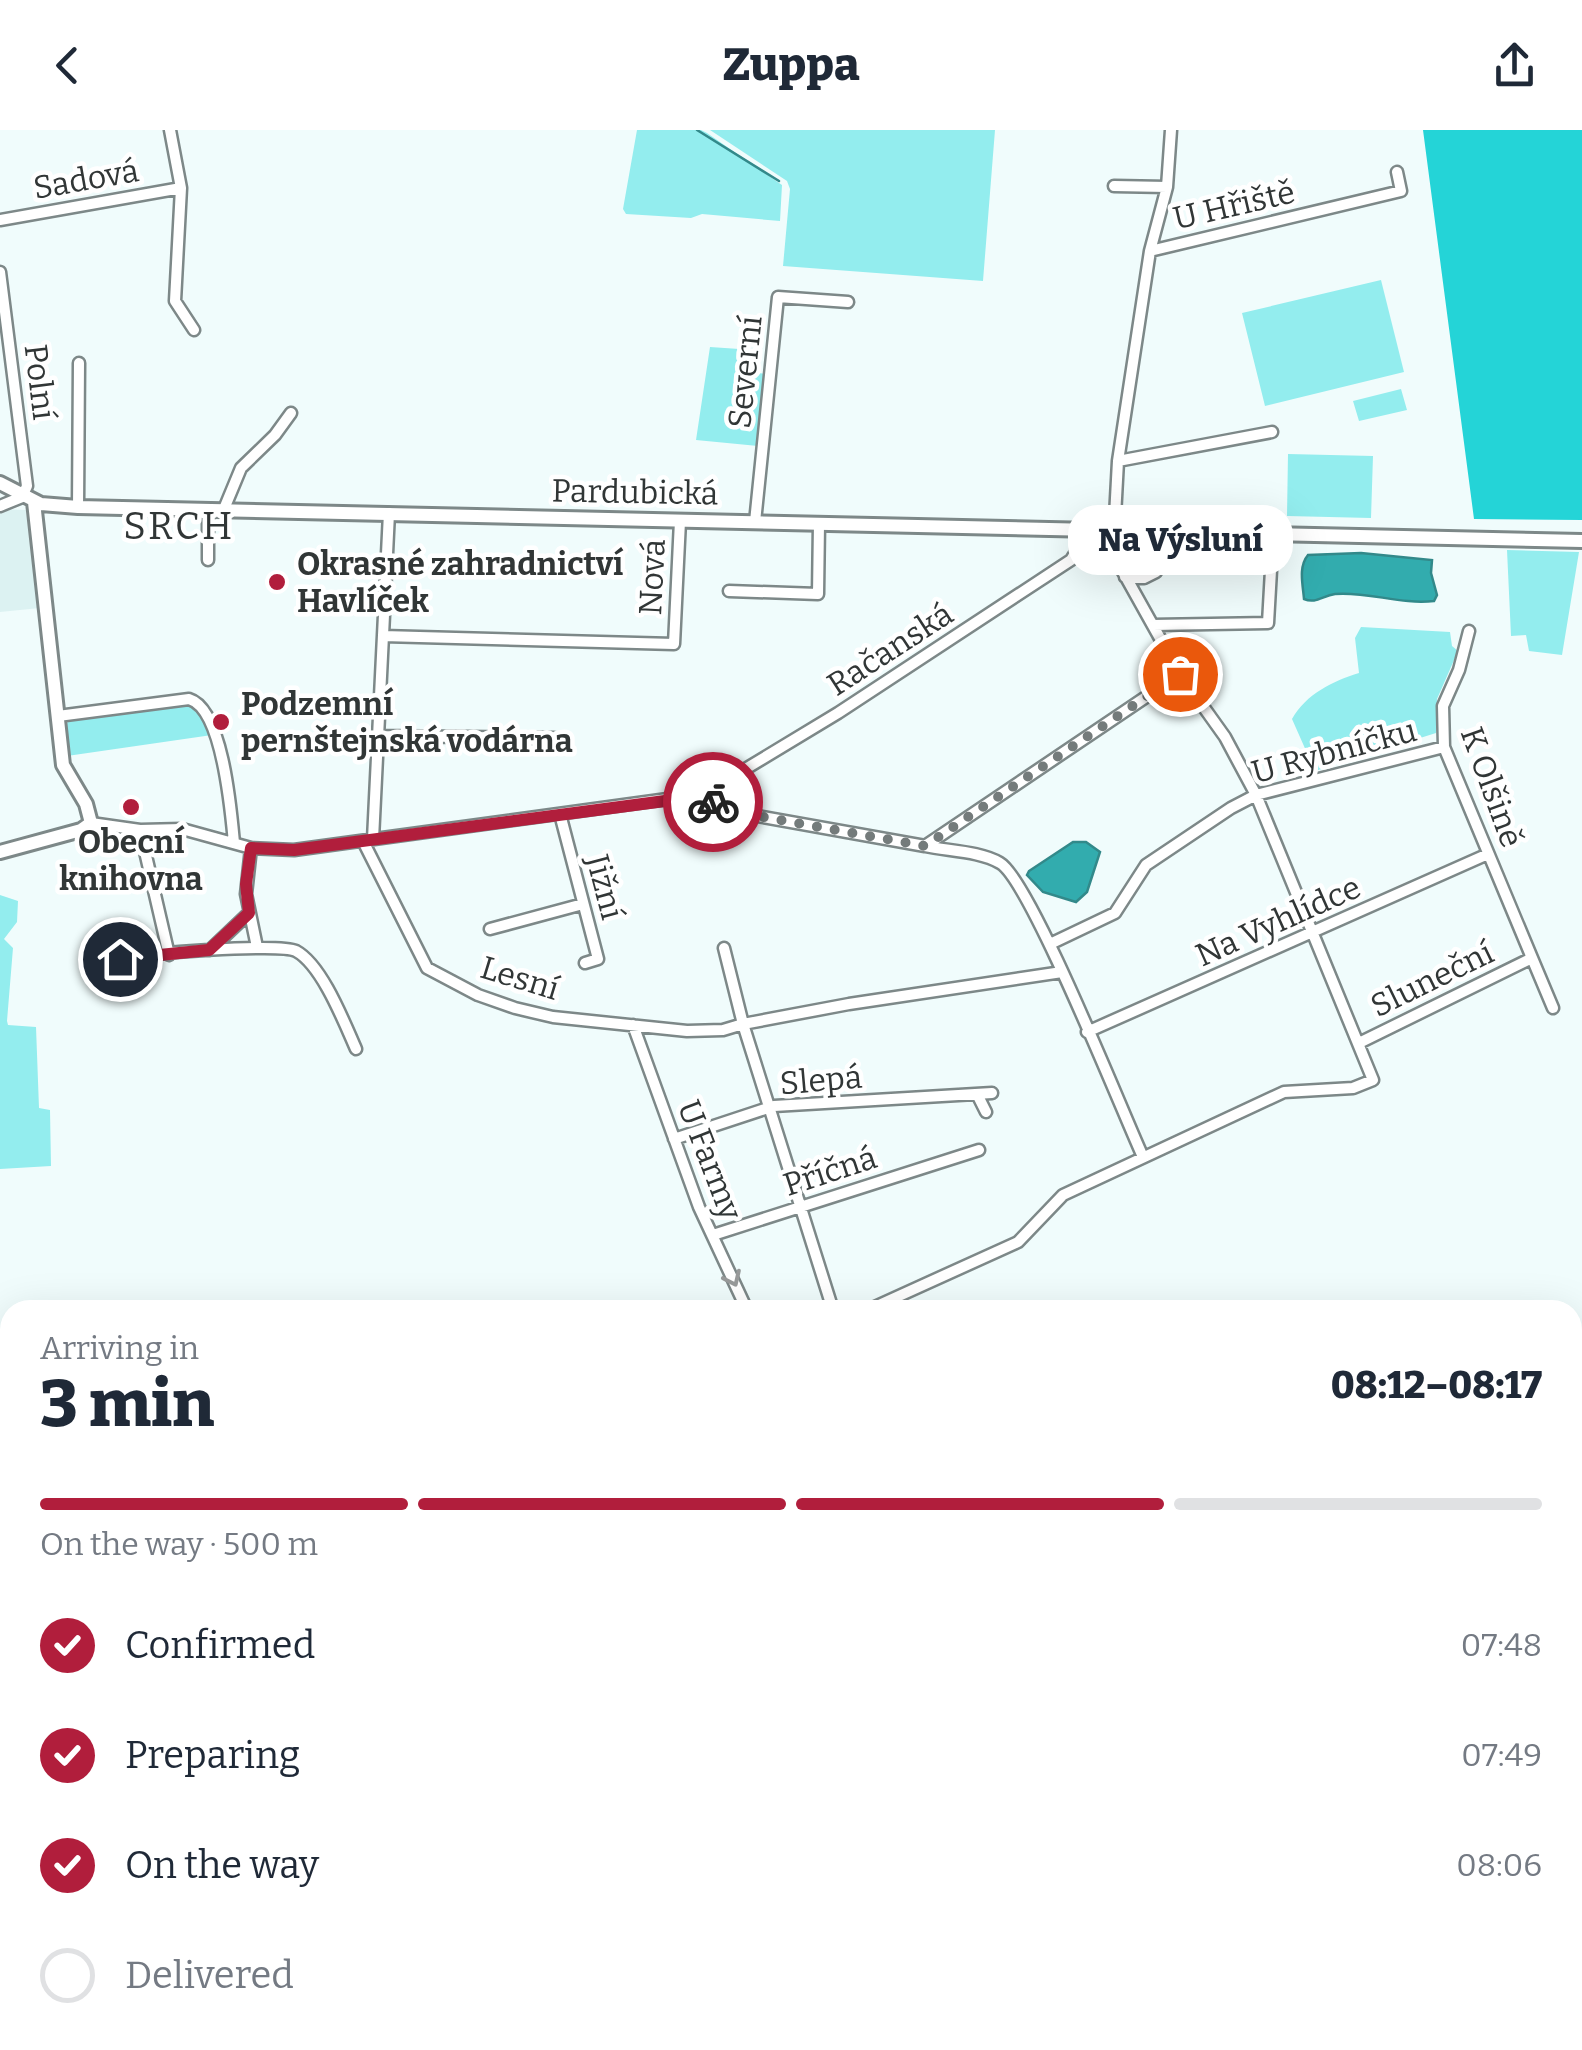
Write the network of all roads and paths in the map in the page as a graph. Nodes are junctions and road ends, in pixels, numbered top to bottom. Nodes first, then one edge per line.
1 (170, 130) edge
2 (1171, 130) edge
3 (1397, 172) dead end
4 (1114, 186) dead end
5 (1167, 187) junction
6 (181, 188) junction
7 (0, 220) edge
8 (1150, 250) junction
9 (0, 272) edge
10 (848, 302) dead end
11 (194, 330) dead end
12 (80, 363) dead end
13 (291, 412) dead end
14 (1272, 432) dead end
15 (1118, 461) junction
16 (0, 484) edge
17 (28, 499) junction
18 (0, 506) edge
19 (78, 507) junction
20 (208, 509) junction
21 (224, 509) junction
22 (389, 513) junction
23 (680, 521) junction
24 (754, 522) junction
25 (820, 524) junction
26 (1078, 531) junction
27 (1113, 532) junction
28 (1162, 532) junction
29 (1273, 535) junction
30 (1582, 540) edge
31 (208, 560) dead end
32 (1125, 577) junction
33 (729, 590) dead end
34 (1152, 625) junction
35 (1469, 631) dead end
36 (383, 636) junction
37 (1180, 674) junction
38 (58, 716) junction
39 (380, 736) junction
40 (554, 738) dead end
41 (1444, 747) junction
42 (708, 792) junction
43 (1256, 795) junction
44 (560, 814) junction
45 (91, 823) junction
46 (140, 830) junction
47 (368, 840) junction
48 (234, 844) junction
49 (925, 846) junction
50 (251, 848) junction
51 (0, 852) edge
52 (1488, 854) junction
53 (584, 904) junction
54 (249, 913) junction
55 (490, 929) dead end
56 (1315, 933) junction
57 (1050, 944) junction
58 (258, 947) junction
59 (724, 948) dead end
60 (209, 950) junction
61 (169, 955) junction
62 (1532, 958) junction
63 (584, 963) dead end
64 (1062, 972) junction
65 (102, 974) dead end
66 (1553, 1008) dead end
67 (742, 1024) junction
68 (633, 1025) junction
69 (1087, 1032) junction
70 (1359, 1043) junction
71 (356, 1048) dead end
72 (992, 1093) dead end
73 (977, 1094) junction
74 (768, 1109) junction
75 (986, 1112) dead end
76 (674, 1139) junction
77 (979, 1150) dead end
78 (963, 1155) junction
79 (1143, 1157) junction
80 (968, 1168) dead end
81 (799, 1206) junction
82 (713, 1235) junction
83 (742, 1300) edge
84 (830, 1300) edge
85 (891, 1300) edge

1 - 6 street, Sadová
2 - 5 street
3 - 8 street, U Hřiště
4 - 5 street
5 - 8 street
6 - 7 street, Sadová
6 - 11 street, Sadová
8 - 15 street, U Hřiště
9 - 17 street, Polní
10 - 24 street, Severní
12 - 19 street
13 - 21 street
14 - 15 street
15 - 27 street, U Hřiště
16 - 17 street, Pardubická
17 - 18 street
17 - 19 street, Pardubická
17 - 38 street
19 - 20 street, Pardubická
20 - 21 street, Pardubická
20 - 31 street
21 - 22 street, Pardubická
22 - 23 street, Pardubická
22 - 36 street
23 - 24 street, Pardubická
23 - 36 street, Nová
24 - 25 street, Pardubická
25 - 26 street, Pardubická
25 - 33 street
26 - 27 street, Pardubická
26 - 42 street, Račanská
27 - 28 street, Pardubická
27 - 32 street, U Hřiště
28 - 29 street, Pardubická
28 - 32 street
29 - 30 street, Pardubická
29 - 34 street
32 - 34 street, U Hřiště
34 - 37 street, U Hřiště
35 - 41 street, K Olšině
36 - 39 street
37 - 43 street, U Hřiště
37 - 49 street
38 - 45 street
38 - 48 street
39 - 40 street
39 - 47 street
41 - 43 street, U Rybníčku
41 - 52 street, K Olšině
42 - 44 street
42 - 49 street
43 - 56 street, U Hřiště
43 - 57 street, U Rybníčku
44 - 47 street
44 - 53 street, Jižní
45 - 46 street
45 - 51 street
46 - 48 street
46 - 61 street
47 - 50 street
47 - 68 street, Lesní
48 - 50 street
49 - 57 street
50 - 54 street
52 - 56 street, Na Vyhlídce
52 - 62 street, K Olšině
53 - 55 street
53 - 63 street, Jižní
54 - 58 street
54 - 60 street
56 - 69 street, Na Vyhlídce
56 - 70 street, U Hřiště
57 - 64 street
58 - 60 street
58 - 71 street
59 - 67 street
60 - 61 street
61 - 65 street
62 - 66 street, Sluneční
62 - 70 street, Sluneční
64 - 67 street, Lesní
64 - 69 street
67 - 68 street, Lesní
67 - 74 street
68 - 76 street, U Farmy
69 - 79 street
70 - 79 street, U Hřiště
72 - 73 street, Slepá
73 - 74 street, Slepá
73 - 75 street
74 - 76 street, Slepá
74 - 81 street
76 - 82 street, U Farmy
77 - 78 street, Příčná
78 - 80 street
78 - 81 street, Příčná
79 - 85 street
81 - 82 street, Příčná
81 - 84 street
82 -> 83 street, U Farmy

